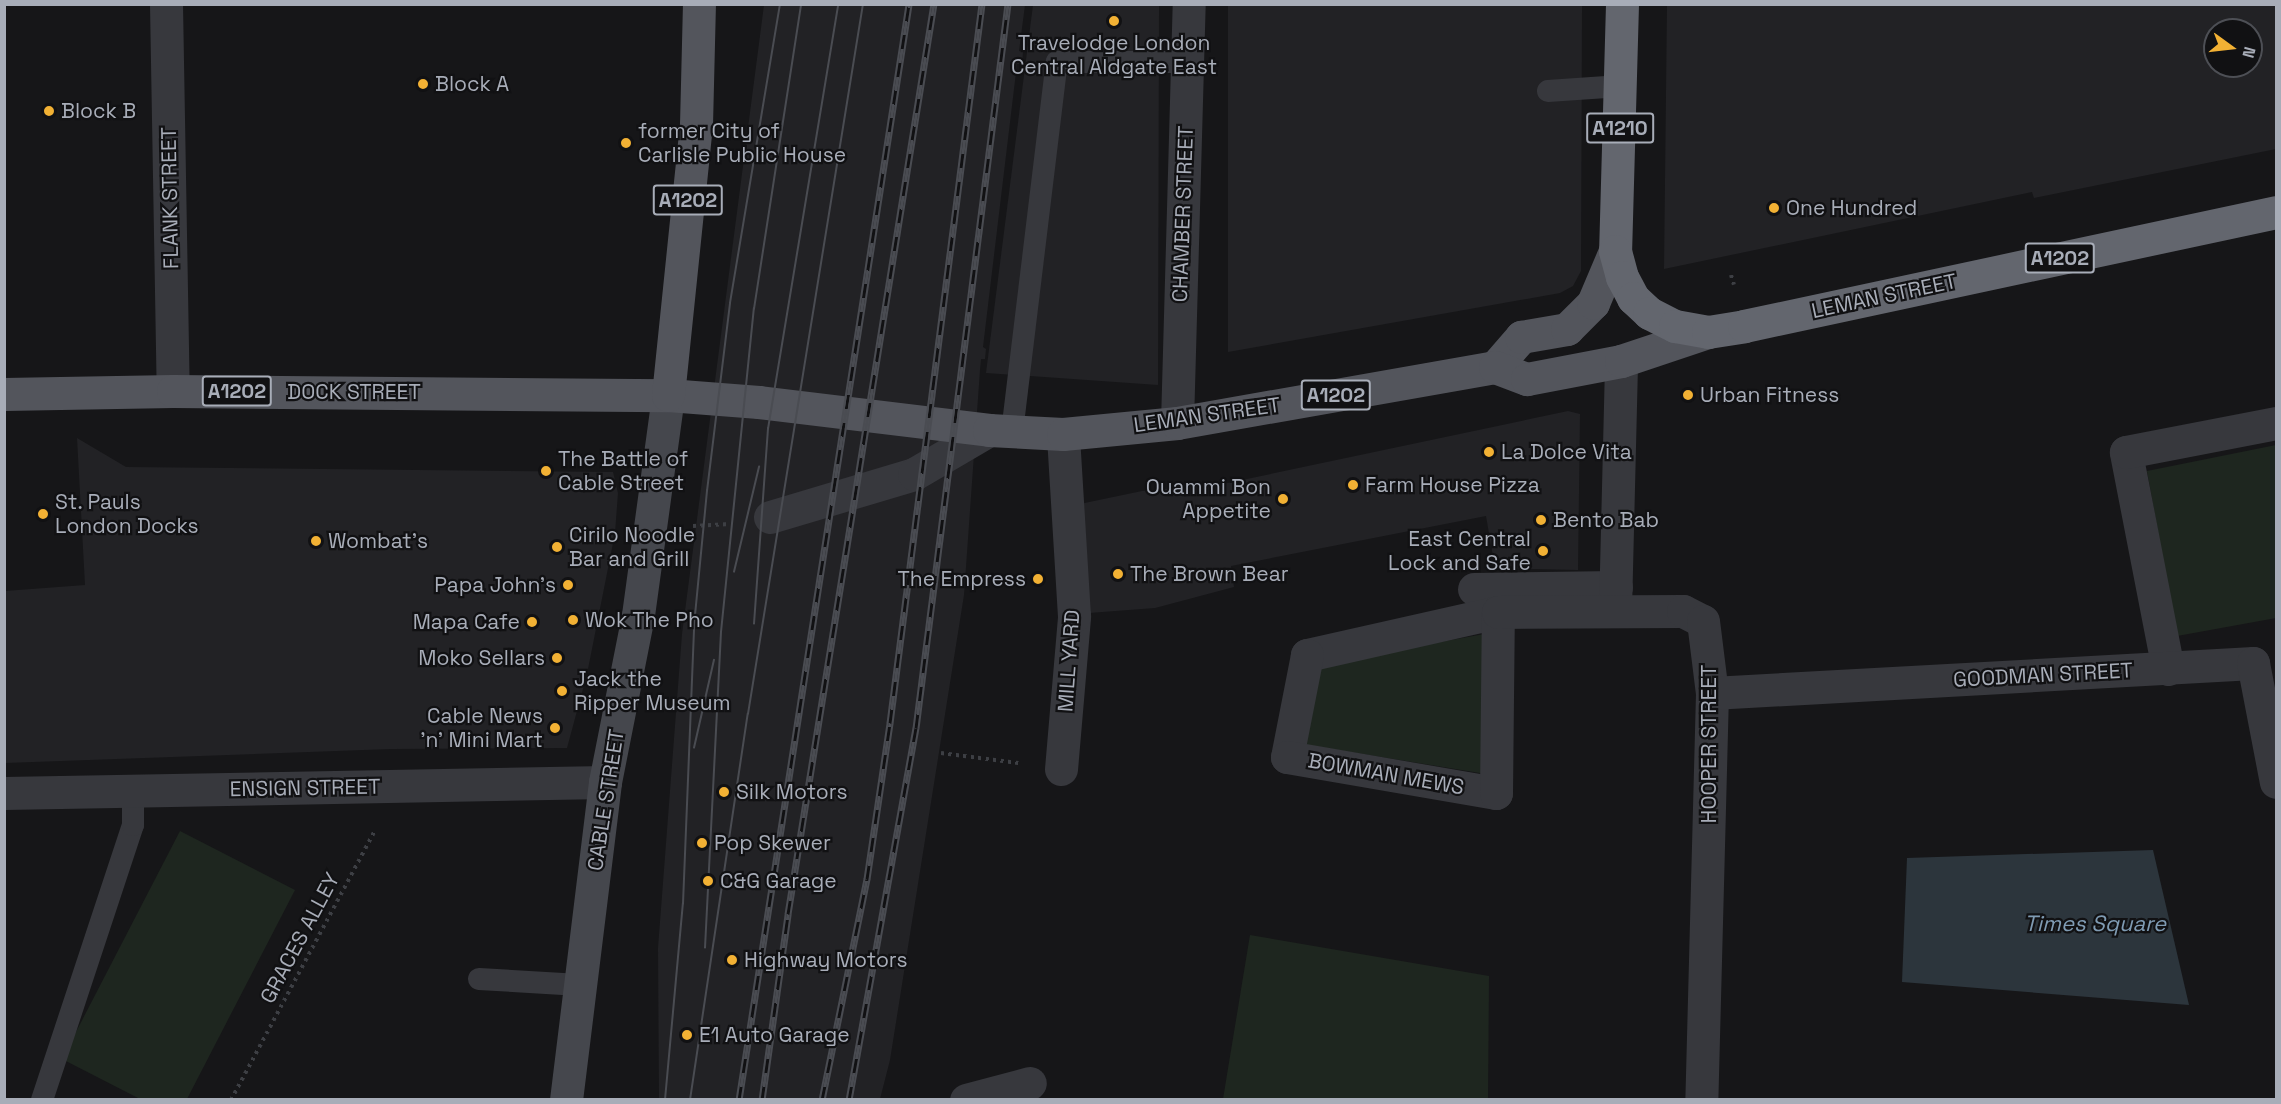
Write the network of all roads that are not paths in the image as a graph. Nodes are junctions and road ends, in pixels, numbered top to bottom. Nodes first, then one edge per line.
1 (166, 4) edge
2 (699, 4) edge
3 (1189, 4) edge
4 (1622, 4) edge
5 (1188, 62) junction
6 (1621, 86) junction
7 (1548, 91) dead end
8 (2277, 212) edge
9 (1615, 251) junction
10 (1708, 332) junction
11 (1621, 361) junction
12 (1495, 367) junction
13 (173, 391) junction
14 (4, 394) edge
15 (668, 395) junction
16 (1178, 423) junction
17 (2277, 423) edge
18 (1001, 431) junction
19 (1063, 434) junction
20 (770, 517) dead end
21 (1474, 589) dead end
22 (1616, 598) junction
23 (1498, 612) junction
24 (2265, 661) edge
25 (2168, 669) junction
26 (1712, 693) junction
27 (1061, 769) road end
28 (605, 782) junction
29 (2277, 782) edge
30 (133, 790) junction
31 (4, 793) edge
32 (479, 979) dead end
33 (580, 985) junction
34 (1030, 1083) dead end
35 (42, 1100) edge
36 (566, 1100) edge
37 (966, 1100) edge
38 (1701, 1100) edge

1 - 13 street, FLANK STREET
2 - 15 main road, A1202
3 - 5 street, CHAMBER STREET
4 - 6 highway, A1210
5 - 16 street, CHAMBER STREET
5 - 18 lane
6 - 7 lane
6 - 9 highway, A1210
8 - 10 highway, LEMAN STREET / A1202
9 - 10 highway, A1210
9 - 12 main road
10 - 11 main road, LEMAN STREET / A1202
11 - 12 main road, LEMAN STREET / A1202
11 - 22 street
12 - 16 main road, LEMAN STREET / A1202
13 - 14 main road, DOCK STREET / A1202
13 - 15 main road, DOCK STREET / A1202
15 - 18 main road, LEMAN STREET / A1202
15 - 28 main road, CABLE STREET
16 - 19 main road, LEMAN STREET / A1202
17 - 25 street
18 - 19 main road, LEMAN STREET / A1202
18 - 20 street
19 - 27 street, MILL YARD
21 - 22 street
22 - 23 street, BOWMAN MEWS
22 - 26 street, HOOPER STREET
23 - 23 street, BOWMAN MEWS
24 - 25 street, GOODMAN STREET
24 - 29 street, GOODMAN STREET
25 - 26 street, GOODMAN STREET
26 - 38 street, HOOPER STREET
28 - 30 street, ENSIGN STREET
28 - 33 main road, CABLE STREET
30 - 31 street, ENSIGN STREET
30 - 35 lane
32 - 33 lane
33 - 36 main road, CABLE STREET
34 - 37 street

